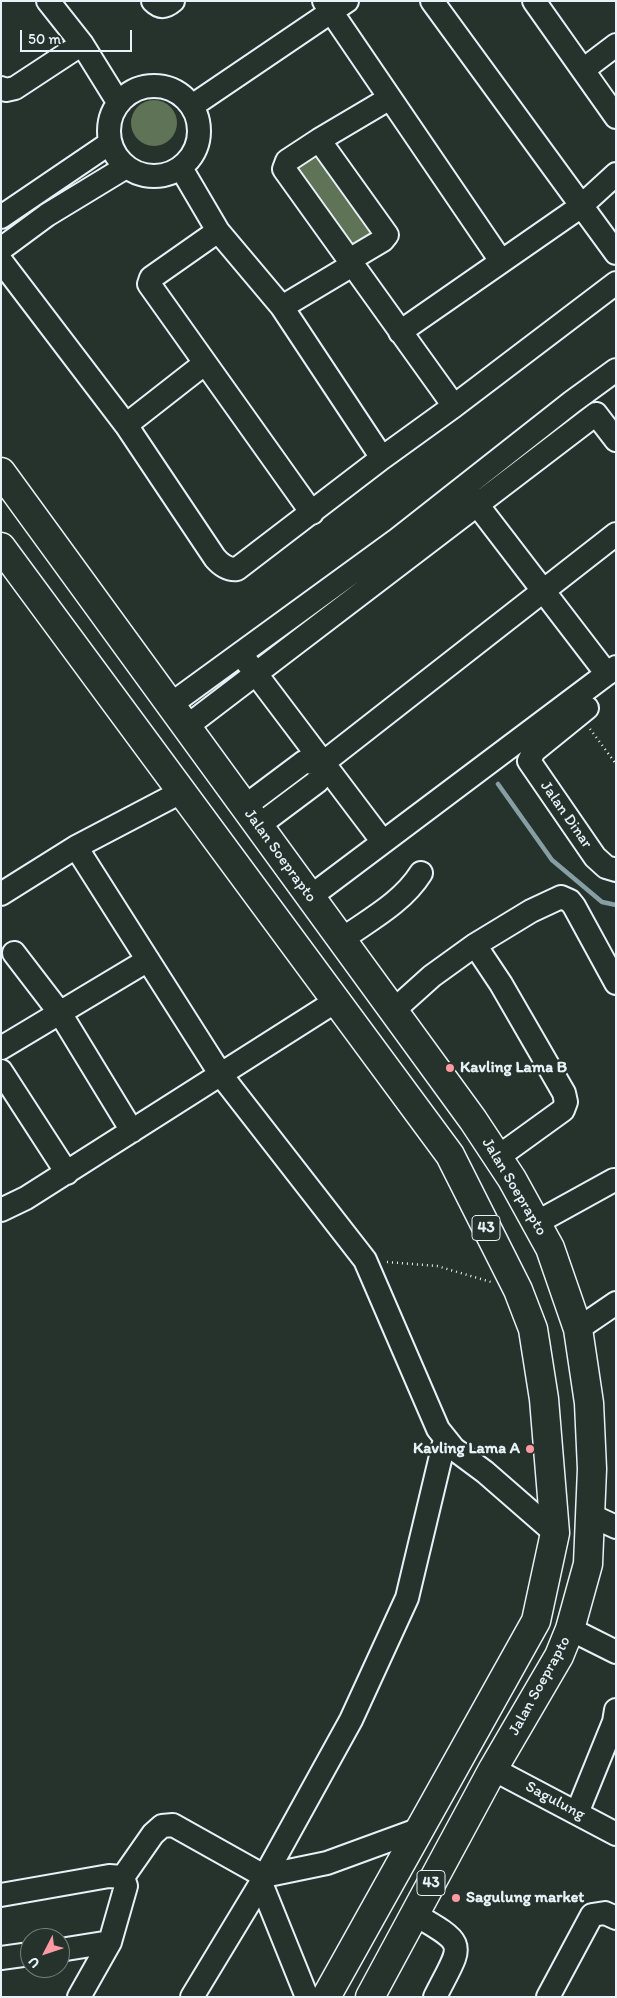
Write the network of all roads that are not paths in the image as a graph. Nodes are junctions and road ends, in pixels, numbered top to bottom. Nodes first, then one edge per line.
1 (48, 1) edge
2 (153, 1) edge
3 (173, 1) edge
4 (432, 1) edge
5 (534, 1) edge
6 (334, 4) edge
7 (82, 44) junction
8 (616, 45) edge
9 (583, 70) junction
10 (1, 88) edge
11 (390, 98) junction
12 (118, 102) junction
13 (192, 106) junction
14 (616, 117) edge
15 (319, 140) junction
16 (110, 143) junction
17 (126, 167) junction
18 (181, 168) junction
19 (616, 174) edge
20 (580, 207) junction
21 (1, 217) edge
22 (218, 230) junction
23 (1, 249) edge
24 (616, 253) edge
25 (1, 261) edge
26 (501, 261) junction
27 (352, 262) junction
28 (616, 283) edge
29 (282, 307) junction
30 (400, 332) junction
31 (204, 364) junction
32 (616, 370) edge
33 (454, 406) junction
34 (126, 425) junction
35 (616, 440) edge
36 (382, 458) junction
37 (1, 472) edge
38 (464, 487) junction
39 (477, 505) junction
40 (312, 513) junction
41 (616, 534) edge
42 (1, 547) edge
43 (543, 591) junction
44 (241, 653) junction
45 (256, 674) junction
46 (613, 676) edge
47 (170, 705) junction
48 (186, 727) junction
49 (323, 762) junction
50 (181, 792) junction
51 (251, 817) junction
52 (383, 842) junction
53 (76, 847) junction
54 (611, 869) edge
55 (421, 873) dead end
56 (1, 894) edge
57 (310, 897) junction
58 (340, 940) junction
59 (475, 945) junction
60 (14, 953) dead end
61 (148, 960) junction
62 (616, 983) edge
63 (336, 1002) junction
64 (393, 1011) junction
65 (60, 1013) junction
66 (1, 1048) edge
67 (1, 1071) edge
68 (221, 1075) junction
69 (132, 1131) junction
70 (498, 1157) junction
71 (67, 1173) junction
72 (614, 1180) dead end
73 (1, 1210) edge
74 (536, 1223) junction
75 (616, 1303) edge
76 (578, 1329) junction
77 (445, 1439) junction
78 (590, 1515) junction
79 (616, 1527) edge
80 (555, 1533) junction
81 (570, 1629) junction
82 (616, 1652) edge
83 (616, 1710) edge
84 (493, 1769) junction
85 (577, 1813) junction
86 (420, 1828) junction
87 (616, 1834) edge
88 (123, 1877) junction
89 (262, 1879) junction
90 (1, 1895) edge
91 (414, 1914) junction
92 (616, 1918) edge
93 (110, 1942) junction
94 (70, 1948) edge
95 (20, 1955) edge
96 (1, 1958) edge
97 (79, 1997) edge
98 (192, 1997) edge
99 (307, 1997) edge
100 (326, 1997) edge
101 (370, 1997) edge
102 (435, 1997) edge
103 (548, 1997) edge

1 - 7 street
2 - 3 street
4 - 20 street
5 - 9 street
6 - 11 street
6 - 13 street
7 - 10 street
7 - 12 street
8 - 9 street
9 - 14 street
11 - 15 street
11 - 26 street
12 - 13 street
12 - 16 street
13 - 18 street
15 - 27 street
15 - 27 street
16 - 17 street
16 - 21 street
17 - 18 street
17 - 23 street
18 - 22 street
19 - 20 street
20 - 24 street
20 - 26 street
22 - 29 street
22 - 31 street
25 - 34 street
26 - 30 street
27 - 29 street
27 - 30 street
28 - 33 street
29 - 36 street
30 - 33 street
31 - 34 street
31 - 40 street
32 - 38 street
33 - 36 street
34 - 40 street
35 - 39 street
36 - 40 street
37 - 47 highway, Jalan Soeprapto / 43
38 - 39 street
38 - 44 street
39 - 43 street
39 - 45 street
41 - 43 street
42 - 50 highway, 43
43 - 46 street
43 - 49 street
44 - 45 street
44 - 47 street
45 - 48 street
45 - 49 street
46 - 52 street
46 - 54 street, Jalan Dinar
47 - 48 highway, Jalan Soeprapto / 43
48 - 51 highway, Jalan Soeprapto / 43
49 - 51 street
49 - 52 street
50 - 53 street
50 - 63 highway, 43
51 - 57 highway, Jalan Soeprapto / 43
52 - 57 street
53 - 56 street
53 - 61 street
55 - 58 street
57 - 58 highway, Jalan Soeprapto / 43
58 - 64 highway, Jalan Soeprapto / 43
59 - 62 street
59 - 64 street
59 - 70 street
60 - 65 street
61 - 65 street
61 - 68 street
63 - 68 street
63 - 80 highway, 43
64 - 70 highway, Jalan Soeprapto / 43
65 - 66 street
65 - 69 street
67 - 71 street
68 - 69 street
68 - 77 street
69 - 71 street
70 - 74 highway, Jalan Soeprapto / 43
71 - 73 street
72 - 74 street
74 - 76 highway, Jalan Soeprapto / 43
75 - 76 street
76 - 78 highway, Jalan Soeprapto / 43
77 - 80 street
77 - 89 street
78 - 79 street
78 - 81 highway, Jalan Soeprapto / 43
80 - 86 highway, 43
81 - 82 street
81 - 84 highway, Jalan Soeprapto / 43
83 - 85 street
84 - 85 street, Sagulung
84 - 91 highway, Jalan Soeprapto / 43
85 - 87 street, Sagulung
86 - 89 street
86 - 100 highway, 43
88 - 89 street
88 - 90 street
88 - 93 street
89 - 98 street
89 - 99 street
91 - 101 highway, Jalan Soeprapto / 43
91 - 102 street
92 - 103 street
93 - 94 street
93 - 97 street
95 - 96 street

